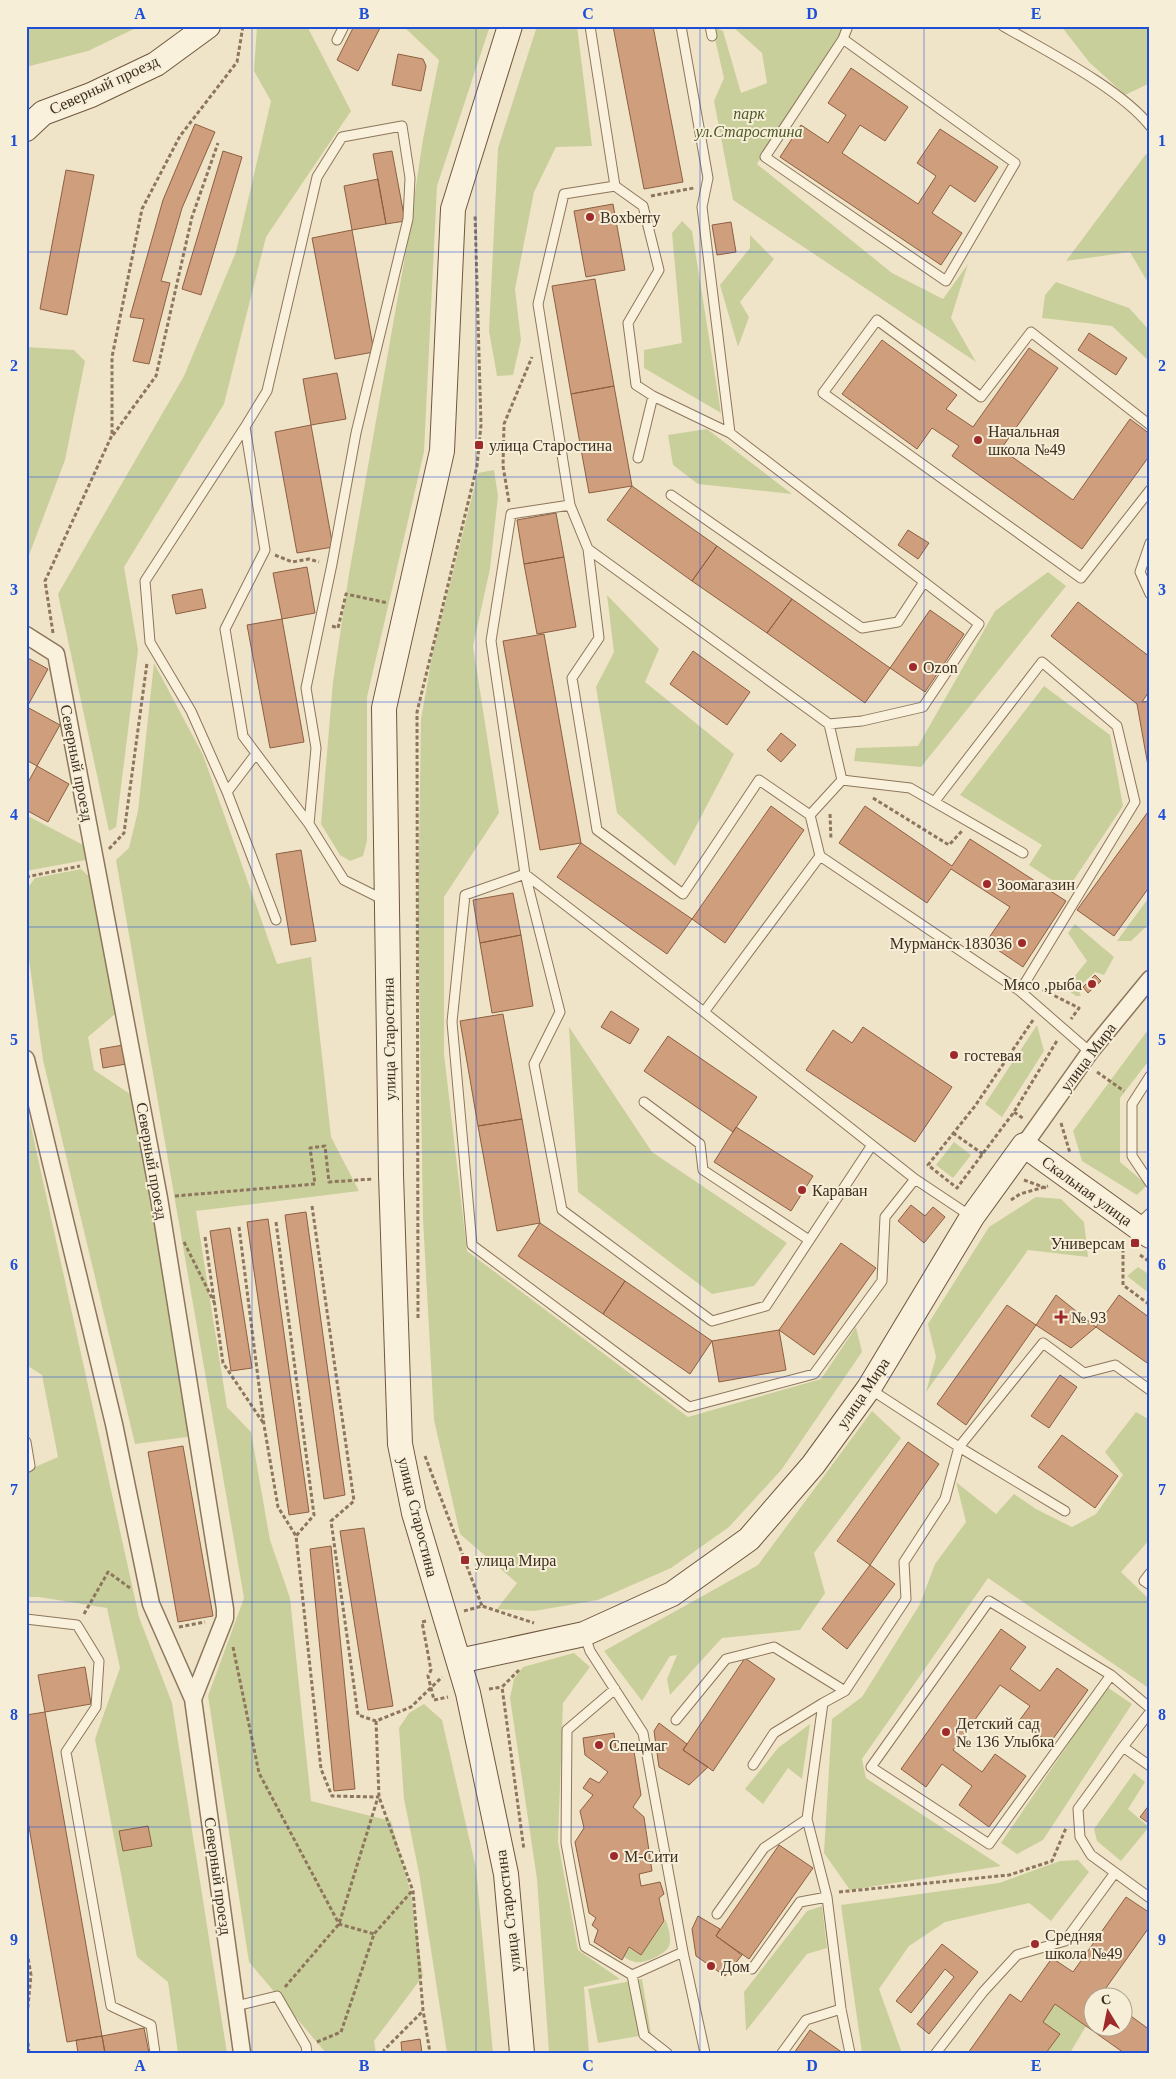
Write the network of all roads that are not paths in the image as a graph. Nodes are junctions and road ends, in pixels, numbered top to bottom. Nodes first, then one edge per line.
1 (208, 26) edge
2 (344, 26) edge
3 (510, 26) edge
4 (590, 26) edge
5 (681, 26) edge
6 (710, 26) edge
7 (848, 26) edge
8 (1003, 26) edge
9 (712, 36) dead end
10 (843, 39) junction
11 (337, 40) dead end
12 (1150, 126) edge
13 (26, 129) edge
14 (615, 186) junction
15 (653, 396) junction
16 (1150, 425) edge
17 (245, 427) junction
18 (730, 433) junction
19 (638, 458) dead end
20 (1150, 490) edge
21 (670, 495) dead end
22 (570, 505) junction
23 (1150, 543) edge
24 (588, 549) junction
25 (924, 582) junction
26 (1150, 594) edge
27 (26, 635) edge
28 (829, 724) junction
29 (255, 755) junction
30 (842, 780) junction
31 (227, 792) junction
32 (935, 801) junction
33 (810, 815) junction
34 (309, 824) junction
35 (1023, 853) dead end
36 (820, 856) junction
37 (525, 874) junction
38 (386, 901) junction
39 (276, 920) dead end
40 (1150, 979) edge
41 (1020, 991) junction
42 (704, 1012) junction
43 (1090, 1052) junction
44 (26, 1059) edge
45 (1150, 1076) edge
46 (644, 1102) dead end
47 (872, 1145) junction
48 (1024, 1145) junction
49 (915, 1179) junction
50 (1150, 1183) edge
51 (968, 1214) junction
52 (1140, 1229) edge
53 (809, 1240) junction
54 (869, 1388) junction
55 (1150, 1390) edge
56 (26, 1442) edge
57 (959, 1447) junction
58 (26, 1468) edge
59 (1065, 1512) dead end
60 (1150, 1573) edge
61 (1150, 1585) edge
62 (26, 1619) edge
63 (584, 1634) junction
64 (459, 1661) junction
65 (1111, 1675) junction
66 (615, 1690) junction
67 (845, 1691) junction
68 (192, 1699) junction
69 (823, 1703) junction
70 (1150, 1708) edge
71 (1150, 1712) edge
72 (676, 1720) dead end
73 (1123, 1748) junction
74 (753, 1764) dead end
75 (1150, 1766) edge
76 (807, 1819) junction
77 (1114, 1874) junction
78 (827, 1895) junction
79 (1150, 1898) edge
80 (717, 1914) dead end
81 (683, 1952) junction
82 (752, 1969) dead end
83 (632, 1975) junction
84 (236, 2006) junction
85 (841, 2009) junction
86 (306, 2049) edge
87 (155, 2053) edge
88 (242, 2053) edge
89 (522, 2053) edge
90 (667, 2053) edge
91 (705, 2053) edge
92 (782, 2053) edge
93 (850, 2053) edge
94 (936, 2053) edge

1 - 13 main road, Северный проезд
2 - 11 lane
3 - 38 main road, улица Старостина
4 - 14 lane
5 - 18 lane
6 - 9 lane
7 - 10 lane
8 - 12 lane
10 - 10 lane
14 - 15 lane
14 - 22 lane
15 - 18 lane
15 - 19 lane
16 - 20 lane
17 - 29 lane
17 - 31 lane
17 - 34 lane
18 - 25 lane
21 - 25 lane
22 - 24 lane
22 - 37 lane
23 - 26 lane
24 - 28 lane
24 - 33 lane
25 - 28 lane
27 - 68 street, Северный проезд
28 - 30 lane
29 - 31 lane
29 - 34 lane
30 - 32 lane
30 - 33 lane
31 - 39 lane
32 - 35 lane
32 - 41 lane
33 - 36 lane
34 - 38 lane
36 - 41 lane
36 - 42 lane
37 - 42 lane
37 - 49 lane
37 - 53 lane
38 - 64 main road, улица Старостина
40 - 43 street, улица Мира
41 - 43 lane
42 - 47 lane
43 - 48 street, улица Мира
44 - 68 street, Северный проезд
45 - 50 lane
46 - 53 lane
47 - 49 lane
47 - 53 lane
48 - 51 main road, улица Мира
48 - 52 main road, Скальная улица
49 - 51 lane
51 - 54 main road, улица Мира
54 - 57 lane
54 - 63 main road, улица Мира
55 - 57 lane
56 - 58 lane
57 - 59 lane
57 - 67 lane
60 - 61 lane
62 - 87 lane
63 - 64 main road, улица Мира
63 - 66 lane
64 - 89 main road, улица Старостина
65 - 65 lane
65 - 70 lane
66 - 81 lane
66 - 83 lane
67 - 69 lane
67 - 72 lane
68 - 84 street, Северный проезд
69 - 74 lane
69 - 76 lane
71 - 73 lane
73 - 75 lane
73 - 77 lane
76 - 78 lane
76 - 80 lane
77 - 79 lane
77 - 94 lane
78 - 82 lane
78 - 85 lane
81 - 83 lane
81 - 91 lane
83 - 90 lane
84 - 86 lane
84 - 88 street, Северный проезд
85 - 92 lane
85 - 93 lane

